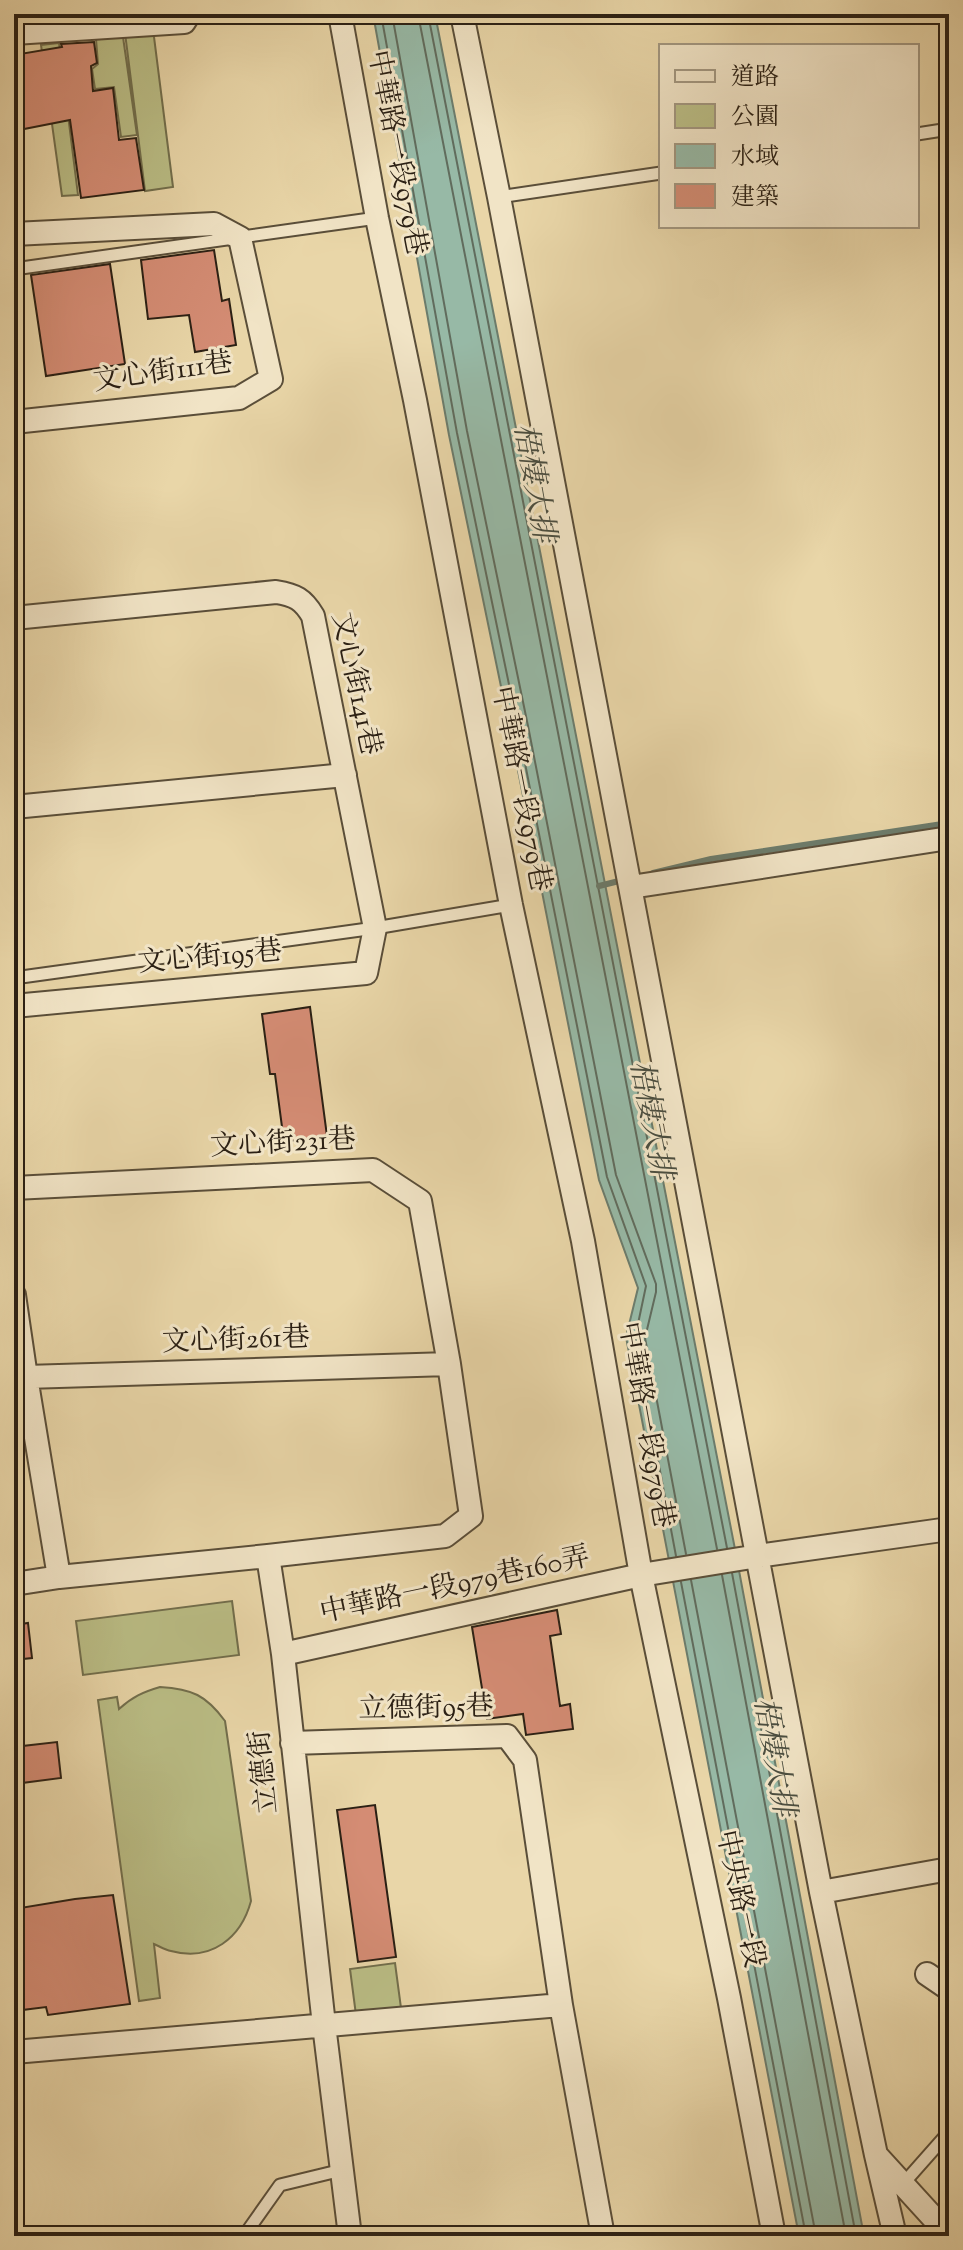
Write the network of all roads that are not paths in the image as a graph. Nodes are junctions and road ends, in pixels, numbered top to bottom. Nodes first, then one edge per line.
1 (340, 14) edge
2 (462, 14) edge
3 (186, 18) edge
4 (14, 33) edge
5 (949, 129) edge
6 (919, 134) edge
7 (659, 173) edge
8 (499, 197) junction
9 (377, 218) junction
10 (14, 234) edge
11 (240, 238) junction
12 (14, 269) edge
13 (14, 422) edge
14 (14, 618) edge
15 (345, 775) junction
16 (14, 807) edge
17 (949, 838) edge
18 (631, 887) junction
19 (511, 905) junction
20 (375, 928) junction
21 (14, 978) edge
22 (14, 1006) edge
23 (14, 1188) edge
24 (14, 1295) edge
25 (449, 1364) junction
26 (26, 1377) junction
27 (949, 1529) edge
28 (268, 1556) junction
29 (758, 1556) junction
30 (641, 1575) junction
31 (59, 1577) junction
32 (14, 1584) edge
33 (283, 1654) junction
34 (292, 1743) junction
35 (949, 1869) edge
36 (821, 1892) junction
37 (927, 1974) dead end
38 (949, 1989) edge
39 (561, 2005) junction
40 (324, 2025) junction
41 (14, 2052) edge
42 (949, 2132) edge
43 (876, 2155) junction
44 (342, 2170) junction
45 (903, 2184) junction
46 (949, 2235) edge
47 (244, 2236) edge
48 (350, 2236) edge
49 (603, 2236) edge
50 (774, 2236) edge
51 (895, 2236) edge

1 - 9 street, 中華路一段979巷
2 - 8 street
3 - 4 street
5 - 6 lane
7 - 8 lane
8 - 18 street
9 - 11 lane
9 - 19 street, 中華路一段979巷
10 - 11 street
11 - 12 lane
11 - 13 street, 文心街111巷
14 - 15 street, 文心街141巷
15 - 16 street
15 - 20 street, 文心街141巷
17 - 18 street
18 - 29 street
19 - 20 lane
19 - 30 street, 中華路一段979巷
20 - 21 lane
20 - 22 street, 文心街195巷
23 - 25 street, 文心街231巷
24 - 26 street
25 - 26 street, 文心街261巷
25 - 28 street, 文心街231巷
26 - 31 street
27 - 29 street, 中華路一段979巷160弄
28 - 31 street
28 - 33 street, 立德街
29 - 30 street, 中華路一段979巷160弄
29 - 36 street
30 - 33 street, 中華路一段979巷160弄
30 - 50 street, 中央路一段
31 - 32 street
33 - 34 street, 立德街
34 - 39 street, 立德街95巷
34 - 40 street, 立德街
35 - 36 street
36 - 43 street
37 - 38 street
39 - 40 street
39 - 49 street
40 - 41 street
40 - 44 street, 立德街
42 - 45 lane
43 - 45 street
43 - 51 street
44 - 47 lane
44 - 48 street, 立德街
45 - 46 street

